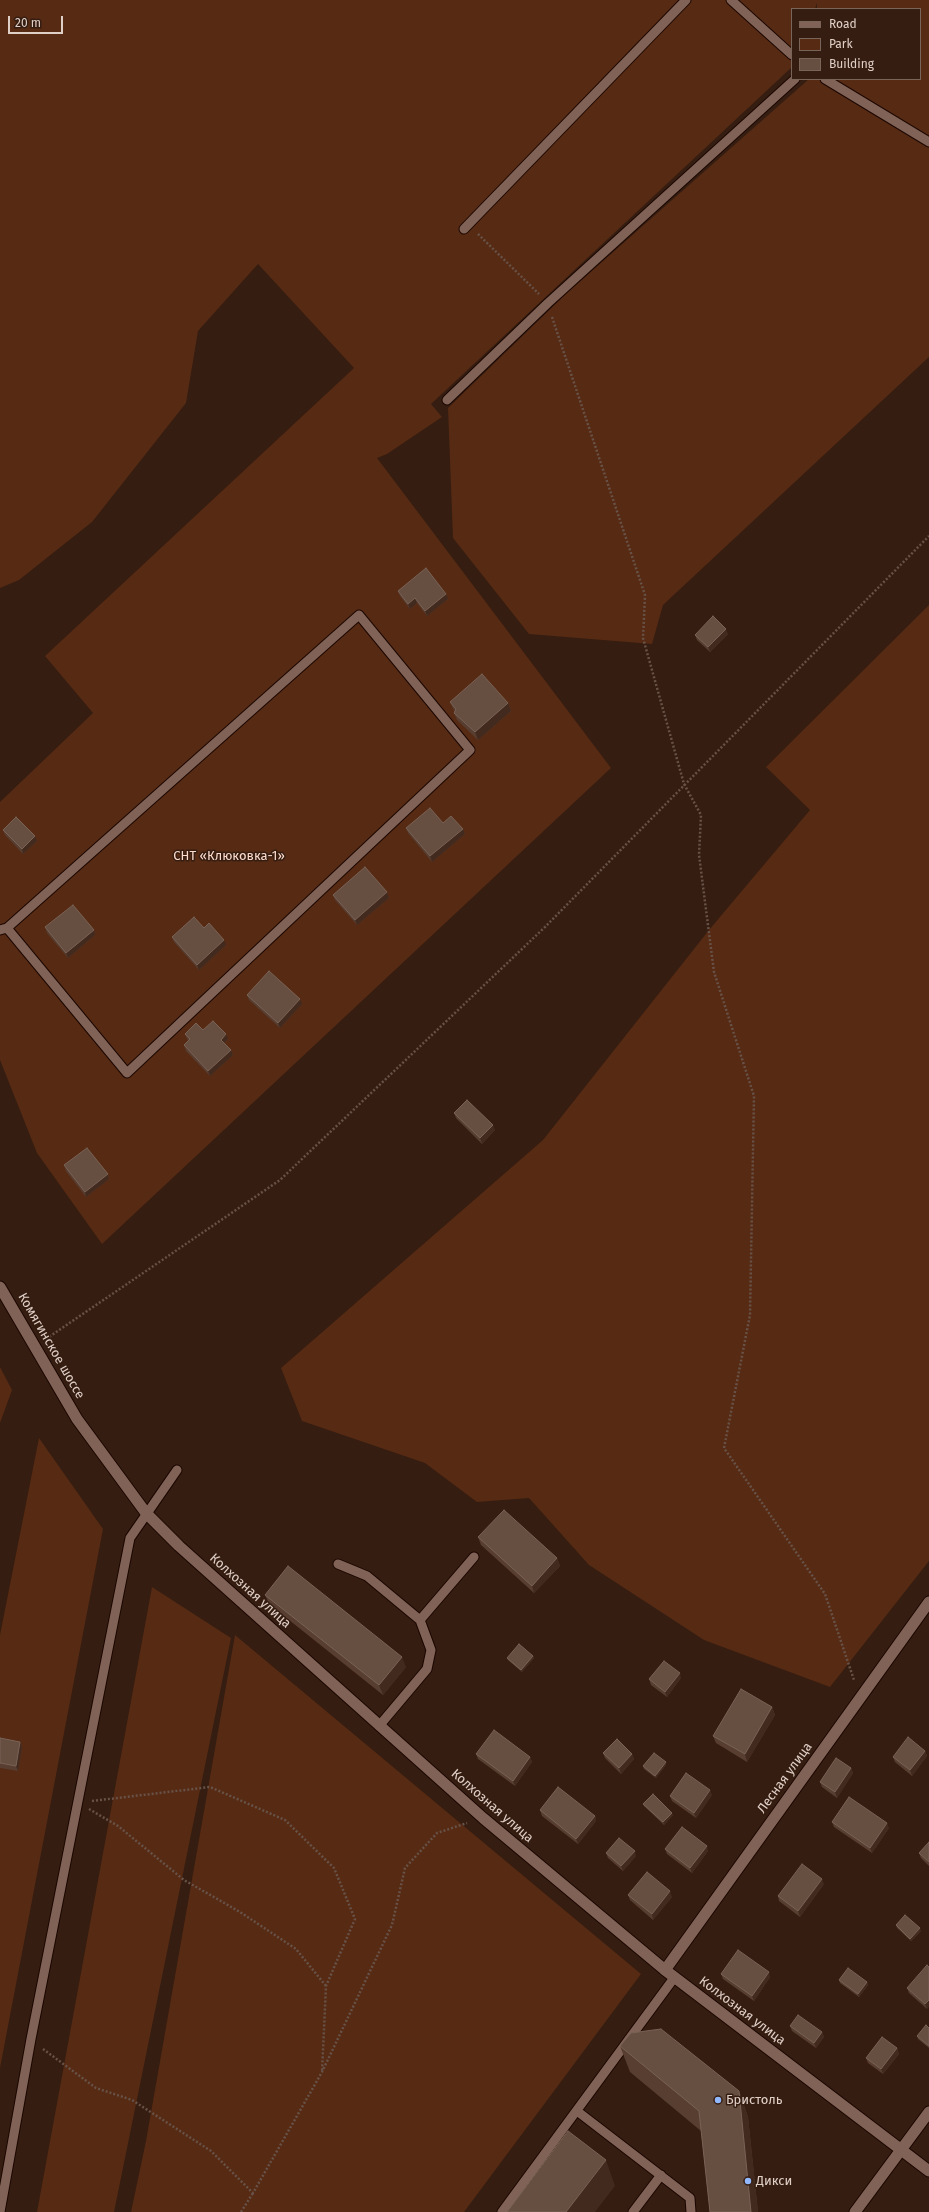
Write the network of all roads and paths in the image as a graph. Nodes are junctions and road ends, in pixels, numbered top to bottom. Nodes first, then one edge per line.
1 (686, 0) edge
2 (731, 0) edge
3 (791, 54) edge
4 (794, 80) edge
5 (827, 80) edge
6 (929, 142) edge
7 (466, 226) joint
8 (548, 303) junction
9 (447, 400) dead end
10 (929, 536) edge
11 (684, 784) junction
12 (3, 929) edge
13 (0, 1287) edge
14 (35, 1347) junction
15 (77, 1419) joint
16 (177, 1470) dead end
17 (146, 1512) junction
18 (474, 1557) dead end
19 (338, 1564) dead end
20 (929, 1602) edge
21 (420, 1620) junction
22 (860, 1698) junction
23 (379, 1726) junction
24 (78, 1802) junction
25 (483, 1818) junction
26 (665, 1970) junction
27 (674, 1978) junction
28 (326, 1986) junction
29 (30, 2039) junction
30 (322, 2072) junction
31 (577, 2110) junction
32 (929, 2112) edge
33 (901, 2150) junction
34 (929, 2172) edge
35 (661, 2175) junction
36 (253, 2193) junction
37 (0, 2212) edge
38 (241, 2212) edge
39 (502, 2212) edge
40 (633, 2212) edge
41 (691, 2212) edge
42 (855, 2212) edge

1 - 7 lane
2 - 3 lane
4 - 8 lane
5 - 6 lane
7 - 8 path
8 - 9 lane
8 - 11 path
10 - 11 path
11 - 14 path
11 - 22 path
12 - 12 lane
13 - 14 street, Комягинское шоссе
14 - 15 street, Комягинское шоссе
15 - 17 street, Колхозная улица
16 - 17 lane
17 - 23 street, Колхозная улица
17 - 24 lane
18 - 21 lane
19 - 21 lane
20 - 22 street, Лесная улица
21 - 23 lane
22 - 26 street, Лесная улица
23 - 25 street, Колхозная улица
24 - 28 path
24 - 28 path
24 - 29 lane
25 - 26 street, Колхозная улица
25 - 30 path
26 - 27 street, Колхозная улица
27 - 31 lane
27 - 33 street, Колхозная улица
28 - 30 path
29 - 36 path
29 - 37 lane
30 - 36 path
31 - 35 lane
31 - 39 lane
32 - 33 street
33 - 34 street, Колхозная улица
33 - 42 street
35 - 40 lane
35 - 41 lane
36 - 38 path

